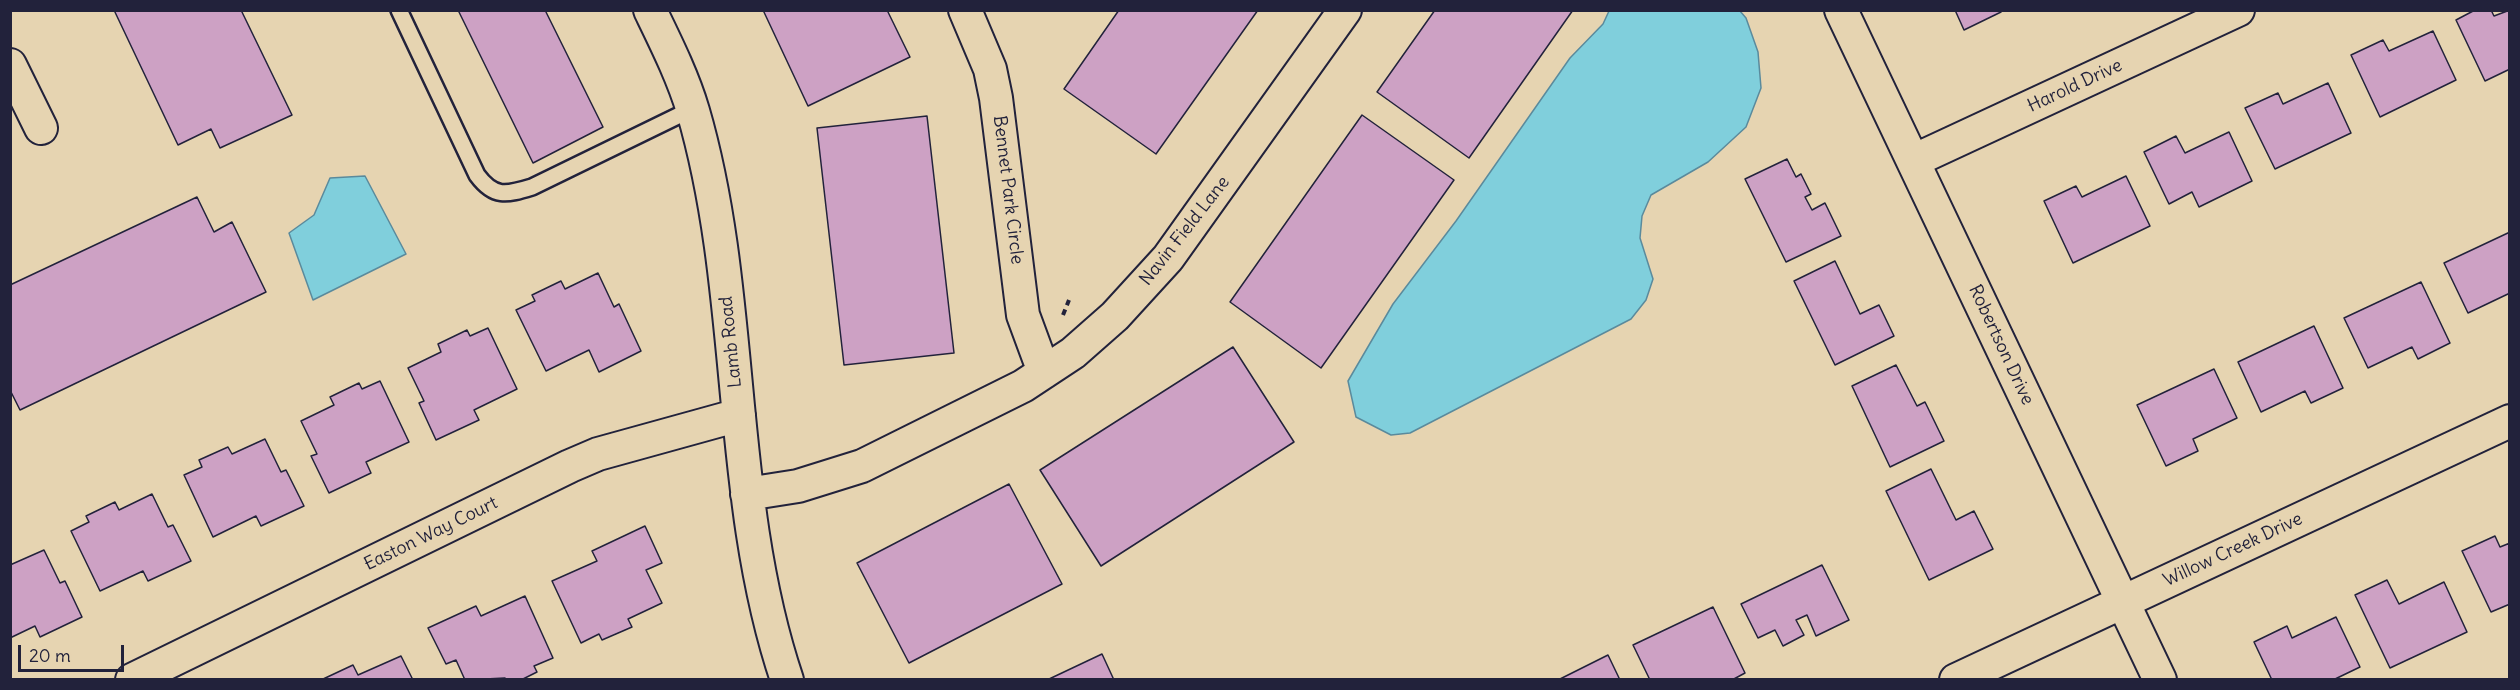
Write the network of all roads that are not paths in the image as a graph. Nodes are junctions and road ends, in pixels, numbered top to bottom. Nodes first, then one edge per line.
1 (399, 10) edge
2 (650, 10) edge
3 (965, 10) edge
4 (1345, 10) edge
5 (1841, 10) edge
6 (2238, 10) edge
7 (10, 65) edge
8 (692, 109) junction
9 (41, 128) dead end
10 (1913, 161) junction
11 (1044, 372) junction
12 (739, 415) junction
13 (2510, 420) edge
14 (747, 494) junction
15 (2122, 602) junction
16 (132, 680) edge
17 (787, 680) edge
18 (1956, 680) edge
19 (2160, 680) edge

1 - 8 lane
2 - 8 street, Lamb Road
3 - 11 street, Bennet Park Circle
4 - 11 street, Navin Field Lane
5 - 10 street, Robertson Drive
6 - 10 street, Harold Drive
7 - 9 street
8 - 12 street, Lamb Road
10 - 15 street, Robertson Drive
11 - 14 street, Navin Field Lane
12 - 14 street, Lamb Road
12 - 16 street, Easton Way Court
13 - 15 street, Willow Creek Drive
14 - 17 street, Lamb Road
15 - 18 street, Willow Creek Drive
15 - 19 street, Robertson Drive

